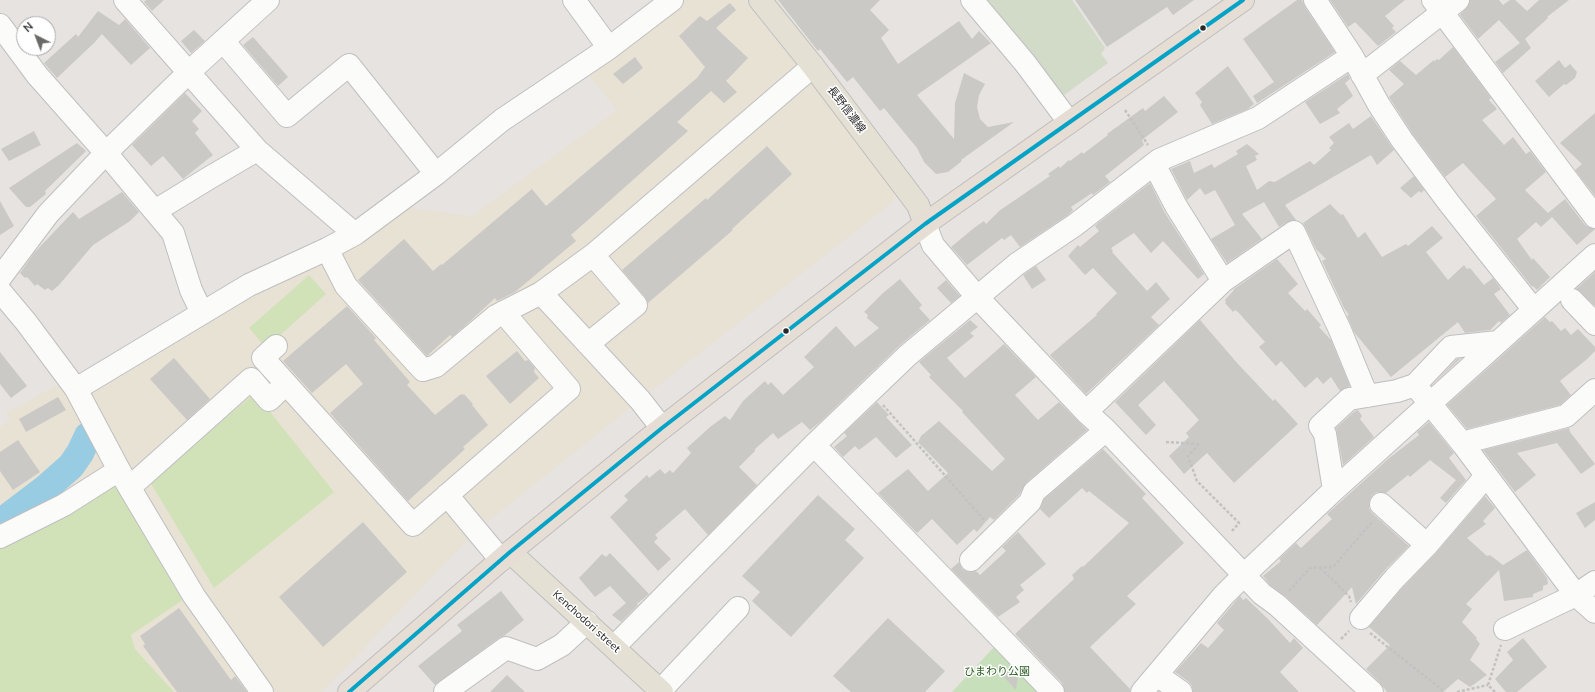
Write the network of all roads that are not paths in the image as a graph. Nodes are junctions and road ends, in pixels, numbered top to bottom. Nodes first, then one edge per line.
1 (125, 0) edge
2 (268, 0) edge
3 (574, 0) edge
4 (672, 0) edge
5 (760, 0) edge
6 (972, 0) edge
7 (1244, 0) edge
8 (1315, 0) edge
9 (1445, 4) edge
10 (0, 25) edge
11 (223, 41) junction
12 (609, 48) junction
13 (1352, 56) junction
14 (813, 66) junction
15 (189, 72) junction
16 (1362, 75) junction
17 (1069, 122) junction
18 (257, 150) junction
19 (106, 153) junction
20 (1156, 162) junction
21 (436, 174) junction
22 (155, 211) junction
23 (1595, 217) edge
24 (924, 224) junction
25 (355, 234) junction
26 (327, 249) junction
27 (593, 255) junction
28 (1595, 255) edge
29 (0, 278) edge
30 (1223, 281) junction
31 (0, 291) edge
32 (541, 293) junction
33 (978, 298) junction
34 (1572, 300) dead end
35 (1534, 310) junction
36 (503, 312) junction
37 (202, 313) junction
38 (1595, 324) edge
39 (1498, 342) junction
40 (588, 344) junction
41 (276, 346) dead end
42 (286, 384) junction
43 (1415, 385) junction
44 (76, 389) junction
45 (1595, 390) edge
46 (1366, 396) junction
47 (1430, 403) junction
48 (1086, 412) junction
49 (662, 428) junction
50 (1106, 430) junction
51 (1462, 443) junction
52 (814, 445) junction
53 (1486, 476) junction
54 (124, 478) junction
55 (1334, 490) junction
56 (447, 495) junction
57 (1382, 506) road end
58 (0, 537) edge
59 (1427, 545) junction
60 (505, 556) junction
61 (970, 560) dead end
62 (1244, 575) junction
63 (1595, 582) edge
64 (1576, 595) junction
65 (738, 608) dead end
66 (1595, 612) edge
67 (1359, 620) road end
68 (587, 622) junction
69 (1505, 629) road end
70 (614, 647) junction
71 (1157, 675) junction
72 (661, 691) edge
73 (262, 692) edge
74 (349, 692) edge
75 (445, 692) edge
76 (1053, 692) edge
77 (1142, 692) edge
78 (1181, 692) edge
79 (1372, 692) edge

1 - 15 street
2 - 11 street
3 - 12 street
4 - 12 street
5 - 14 main road, 長野信濃線
6 - 17 street
7 - 17 highway
8 - 13 street
9 - 16 street
9 - 23 street
10 - 19 street
11 - 15 street
11 - 21 street
12 - 21 street
13 - 16 street
13 - 20 street
14 - 24 main road, 長野信濃線
14 - 27 street
15 - 18 street
15 - 19 street
16 - 35 street
17 - 24 highway
18 - 22 street
18 - 25 street
19 - 22 street
19 - 29 street
20 - 30 street
20 - 33 street
21 - 25 street
22 - 37 street
24 - 33 street
24 - 49 highway
25 - 26 street
26 - 36 street
26 - 37 street
27 - 32 street
27 - 40 street
28 - 35 street
30 - 46 street
30 - 48 street
31 - 44 street
32 - 36 street
32 - 40 street
33 - 48 street
33 - 52 street
34 - 38 street
35 - 39 street
36 - 56 street
37 - 44 street
39 - 43 street
39 - 47 street
40 - 49 street
41 - 42 street
42 - 54 street
42 - 56 street
43 - 46 street
43 - 47 street
44 - 54 street
45 - 51 street
46 - 55 street
47 - 51 street
47 - 55 street
48 - 50 street
49 - 60 highway
50 - 61 street
50 - 62 street
51 - 53 street
52 - 70 street
52 - 76 street
53 - 59 street
53 - 64 street
54 - 58 street
54 - 73 street
55 - 62 street
56 - 60 street
57 - 59 street
59 - 67 street
60 - 68 main road, Kenchodori street
60 - 74 highway
62 - 71 street
62 - 79 street
63 - 64 street
64 - 66 street
64 - 69 street
65 - 72 street
68 - 70 main road, Kenchodori street
68 - 75 street
70 - 72 main road, Kenchodori street
71 - 77 street
71 - 78 street

